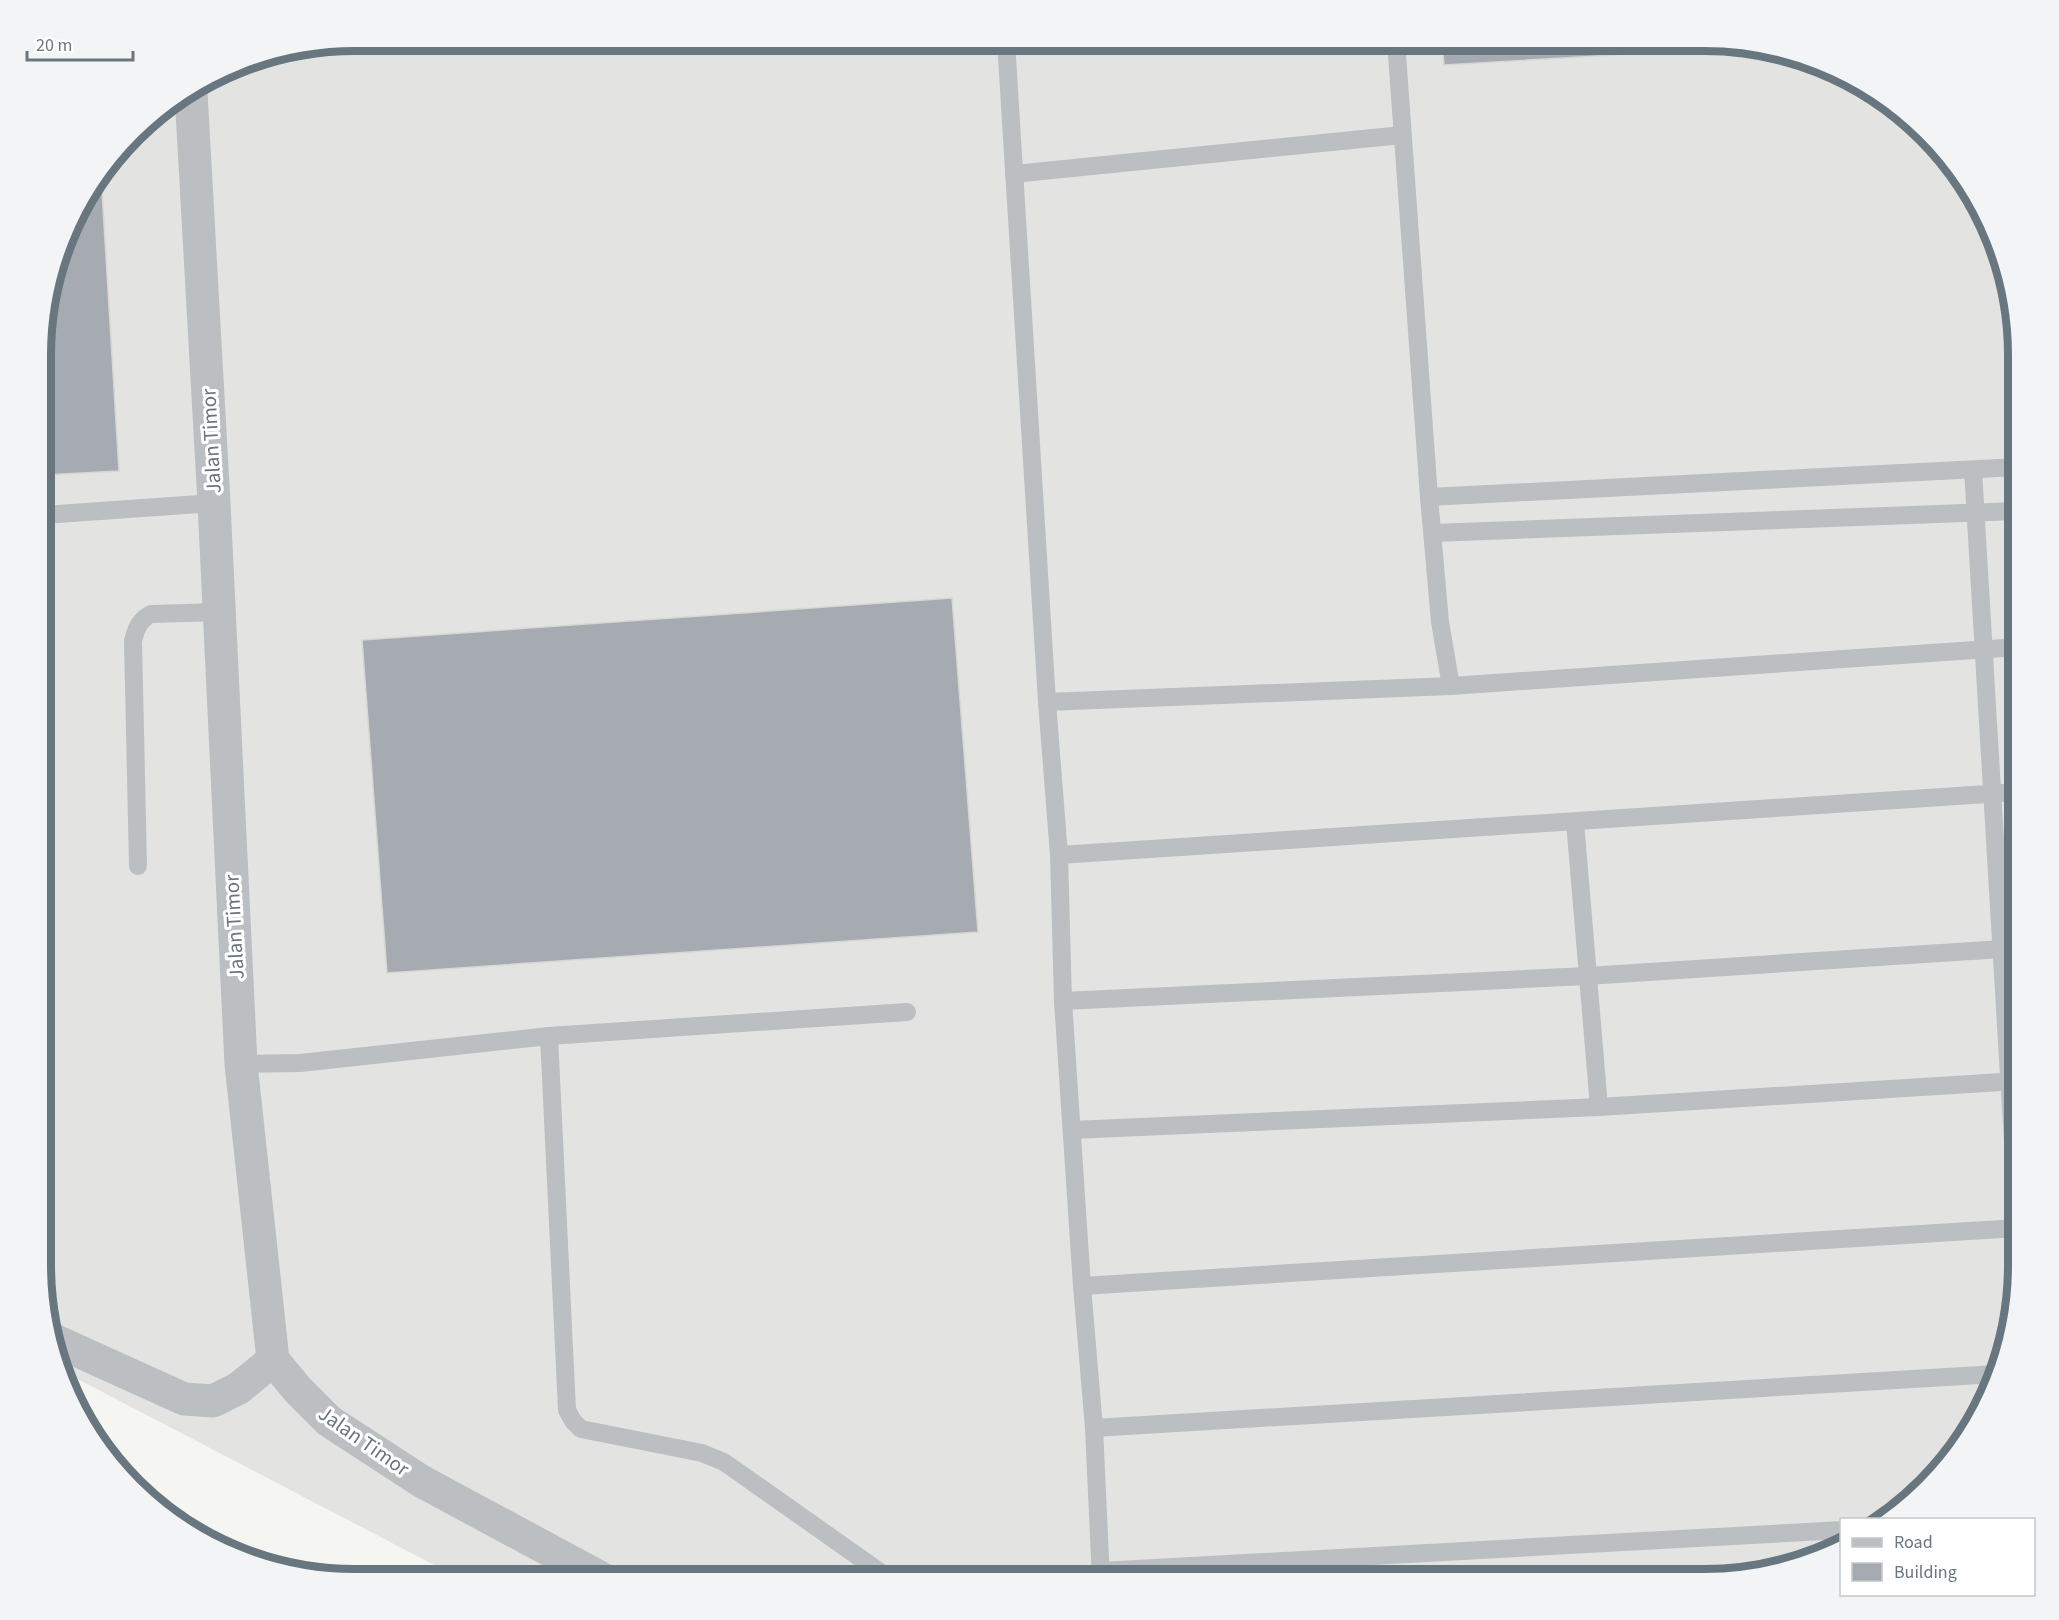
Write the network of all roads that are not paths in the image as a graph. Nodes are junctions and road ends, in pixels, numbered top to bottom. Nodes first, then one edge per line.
1 (1007, 51) edge
2 (1397, 51) edge
3 (191, 99) edge
4 (1402, 135) junction
5 (1014, 174) junction
6 (2008, 468) edge
7 (1973, 470) junction
8 (1428, 497) junction
9 (214, 503) junction
10 (2008, 512) edge
11 (51, 514) edge
12 (1976, 514) junction
13 (1433, 533) junction
14 (220, 612) junction
15 (2008, 648) edge
16 (1984, 649) junction
17 (1451, 686) junction
18 (1047, 702) junction
19 (2008, 793) edge
20 (1992, 794) junction
21 (1575, 822) junction
22 (1059, 855) junction
23 (138, 866) dead end
24 (2008, 931) edge
25 (2008, 948) edge
26 (1587, 976) junction
27 (1063, 1001) junction
28 (907, 1012) dead end
29 (549, 1036) junction
30 (240, 1064) junction
31 (2008, 1082) edge
32 (1599, 1107) junction
33 (1072, 1130) junction
34 (2008, 1228) edge
35 (1082, 1286) junction
36 (61, 1343) edge
37 (273, 1360) junction
38 (1988, 1375) edge
39 (1094, 1428) junction
40 (1840, 1530) edge
41 (584, 1569) edge
42 (876, 1569) edge
43 (1101, 1569) edge
44 (1200, 1569) edge

1 - 5 lane
2 - 4 lane
3 - 9 street, Jalan Timor
4 - 5 lane
4 - 8 lane
5 - 18 lane
6 - 7 lane
7 - 8 lane
7 - 12 lane
8 - 13 lane
9 - 11 lane
9 - 14 street, Jalan Timor
10 - 12 lane
12 - 13 lane
12 - 16 lane
13 - 17 lane
14 - 23 lane
14 - 30 street, Jalan Timor
15 - 16 lane
16 - 17 lane
16 - 20 lane
17 - 18 lane
18 - 22 lane
19 - 20 lane
20 - 21 lane
20 - 24 lane
21 - 22 lane
21 - 26 lane
22 - 27 lane
25 - 26 lane
26 - 27 lane
26 - 32 lane
27 - 33 lane
28 - 29 lane
29 - 30 lane
29 - 42 lane
30 - 37 street, Jalan Timor
31 - 32 lane
32 - 33 lane
33 - 35 lane
34 - 35 lane
35 - 39 lane
36 - 37 street
37 - 41 street, Jalan Timor
38 - 39 lane
39 - 43 lane
40 - 44 lane

